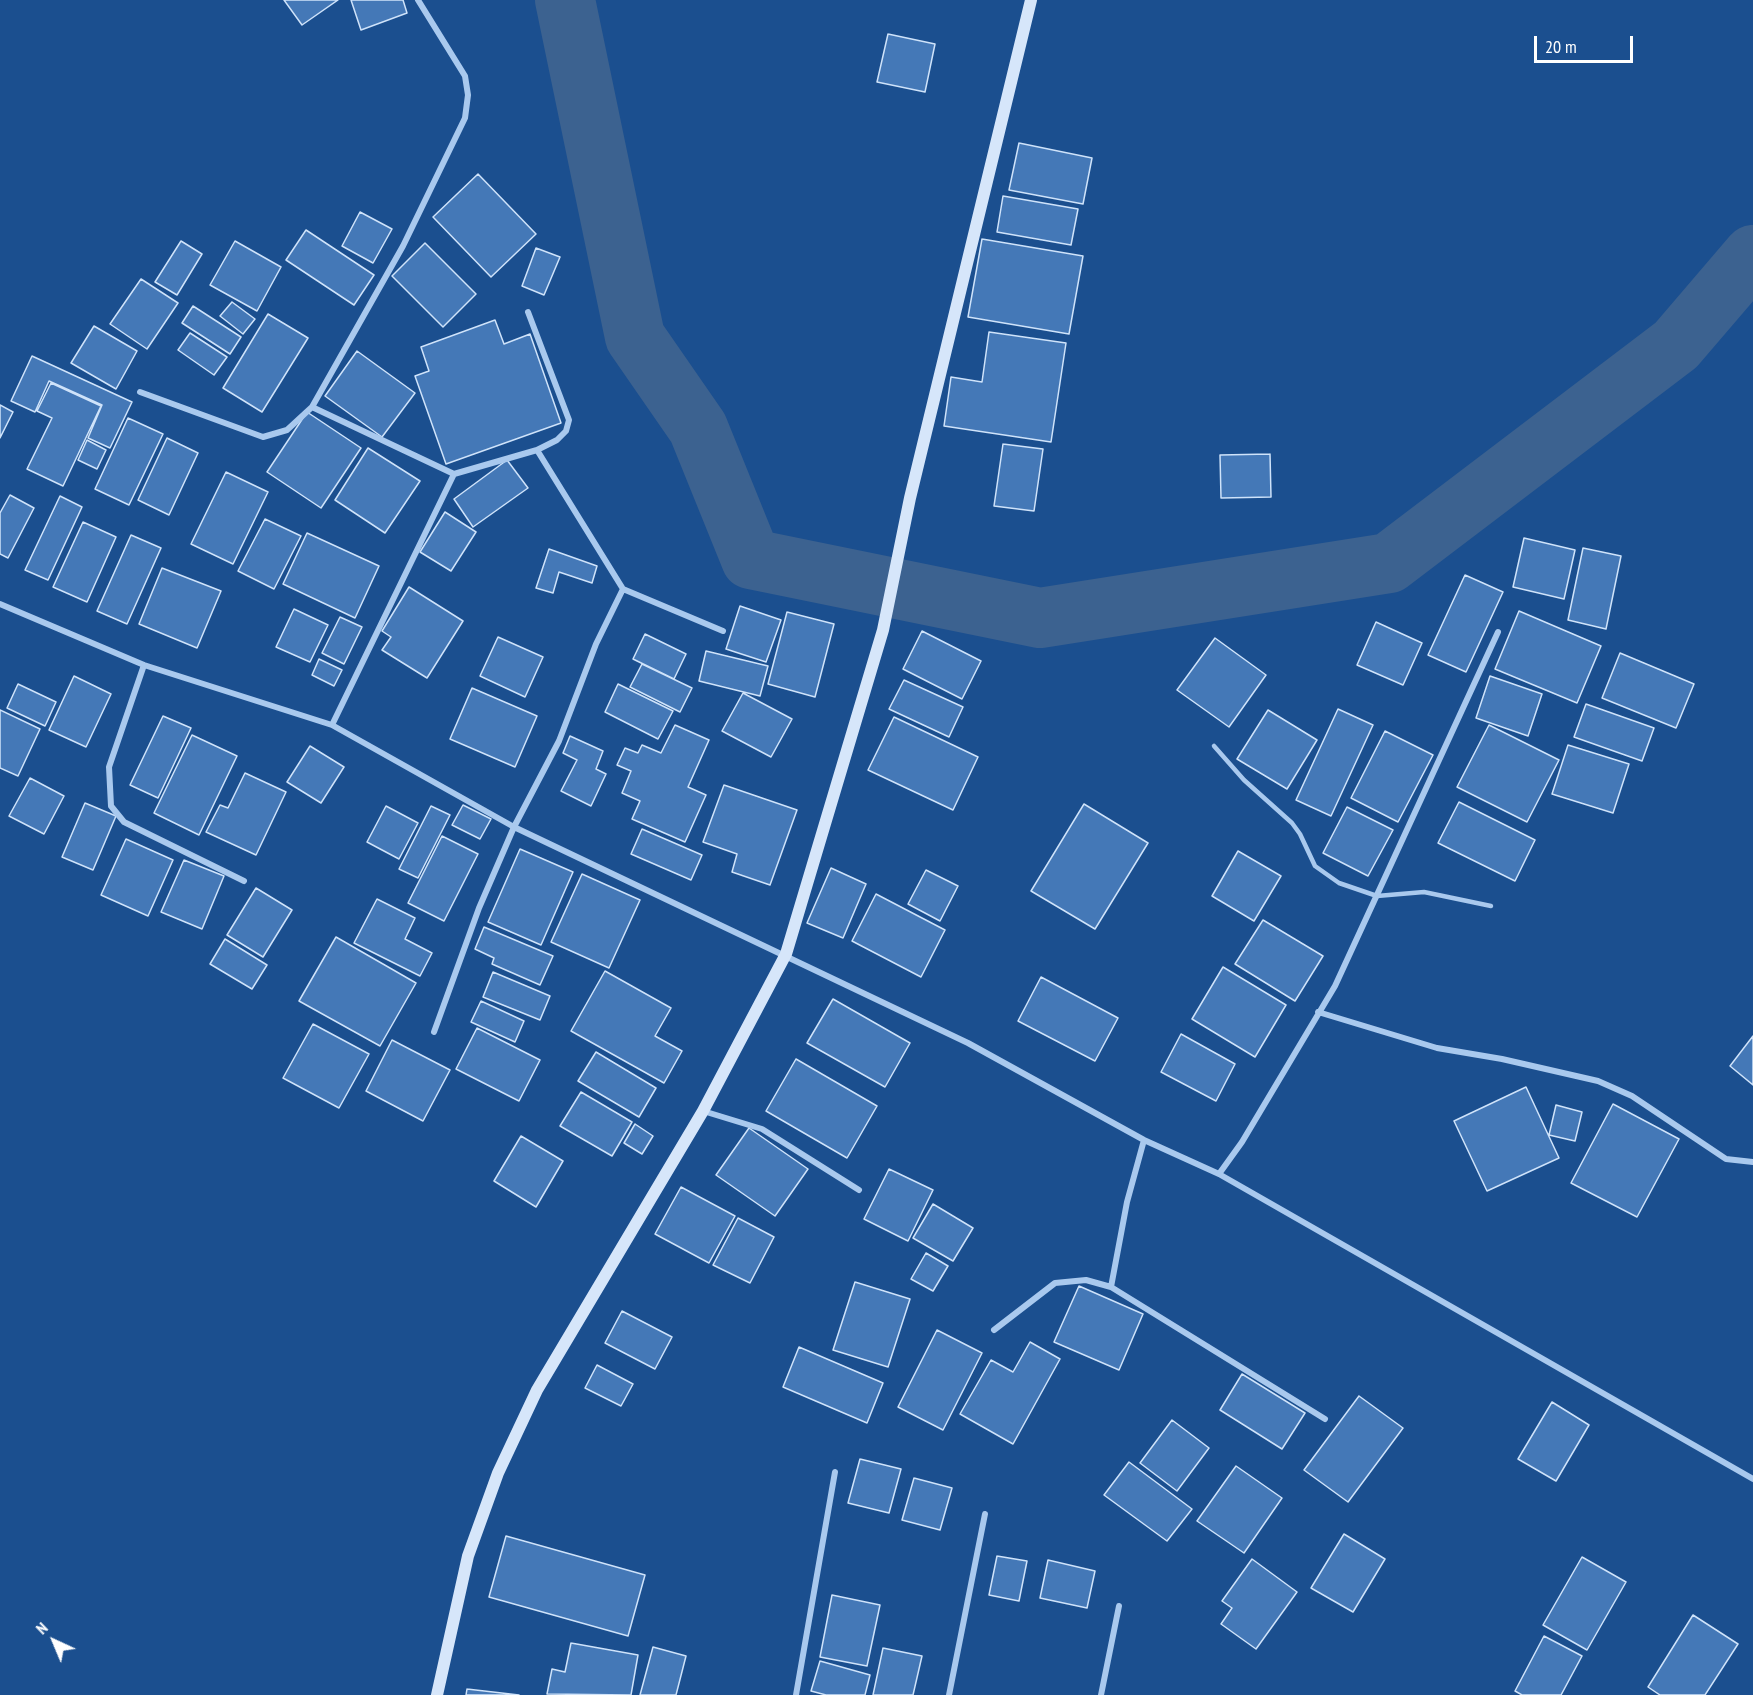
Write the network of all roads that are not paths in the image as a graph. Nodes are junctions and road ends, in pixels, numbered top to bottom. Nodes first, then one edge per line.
1 (418, 0) edge
2 (1031, 0) edge
3 (528, 312) dead end
4 (140, 392) dead end
5 (312, 407) junction
6 (537, 450) junction
7 (454, 474) junction
8 (623, 589) junction
9 (0, 604) edge
10 (723, 631) dead end
11 (1498, 632) dead end
12 (144, 665) junction
13 (332, 725) junction
14 (1214, 746) dead end
15 (513, 827) junction
16 (244, 881) dead end
17 (1377, 896) junction
18 (1491, 906) dead end
19 (786, 954) junction
20 (1318, 1012) junction
21 (434, 1032) dead end
22 (703, 1111) junction
23 (1144, 1140) junction
24 (1753, 1162) edge
25 (1219, 1174) junction
26 (859, 1190) dead end
27 (1111, 1287) junction
28 (994, 1330) dead end
29 (1325, 1419) dead end
30 (835, 1472) dead end
31 (1753, 1479) edge
32 (985, 1514) dead end
33 (1119, 1606) dead end
34 (437, 1695) edge
35 (796, 1695) edge
36 (949, 1695) edge
37 (1101, 1695) edge

1 - 5 street
2 - 19 street
3 - 6 street
4 - 5 street
5 - 7 street
6 - 7 street
6 - 8 street
7 - 13 street
8 - 10 street
8 - 15 street
9 - 12 street
11 - 17 street
12 - 13 street
12 - 16 street
13 - 15 street
14 - 17 lane
15 - 19 street
15 - 21 street
17 - 18 lane
17 - 20 street
19 - 22 street
19 - 23 street
20 - 24 street
20 - 25 street
22 - 26 street
22 - 34 street
23 - 25 street
23 - 27 street
25 - 31 street
27 - 28 street
27 - 29 street
30 - 35 street
32 - 36 street
33 - 37 street

